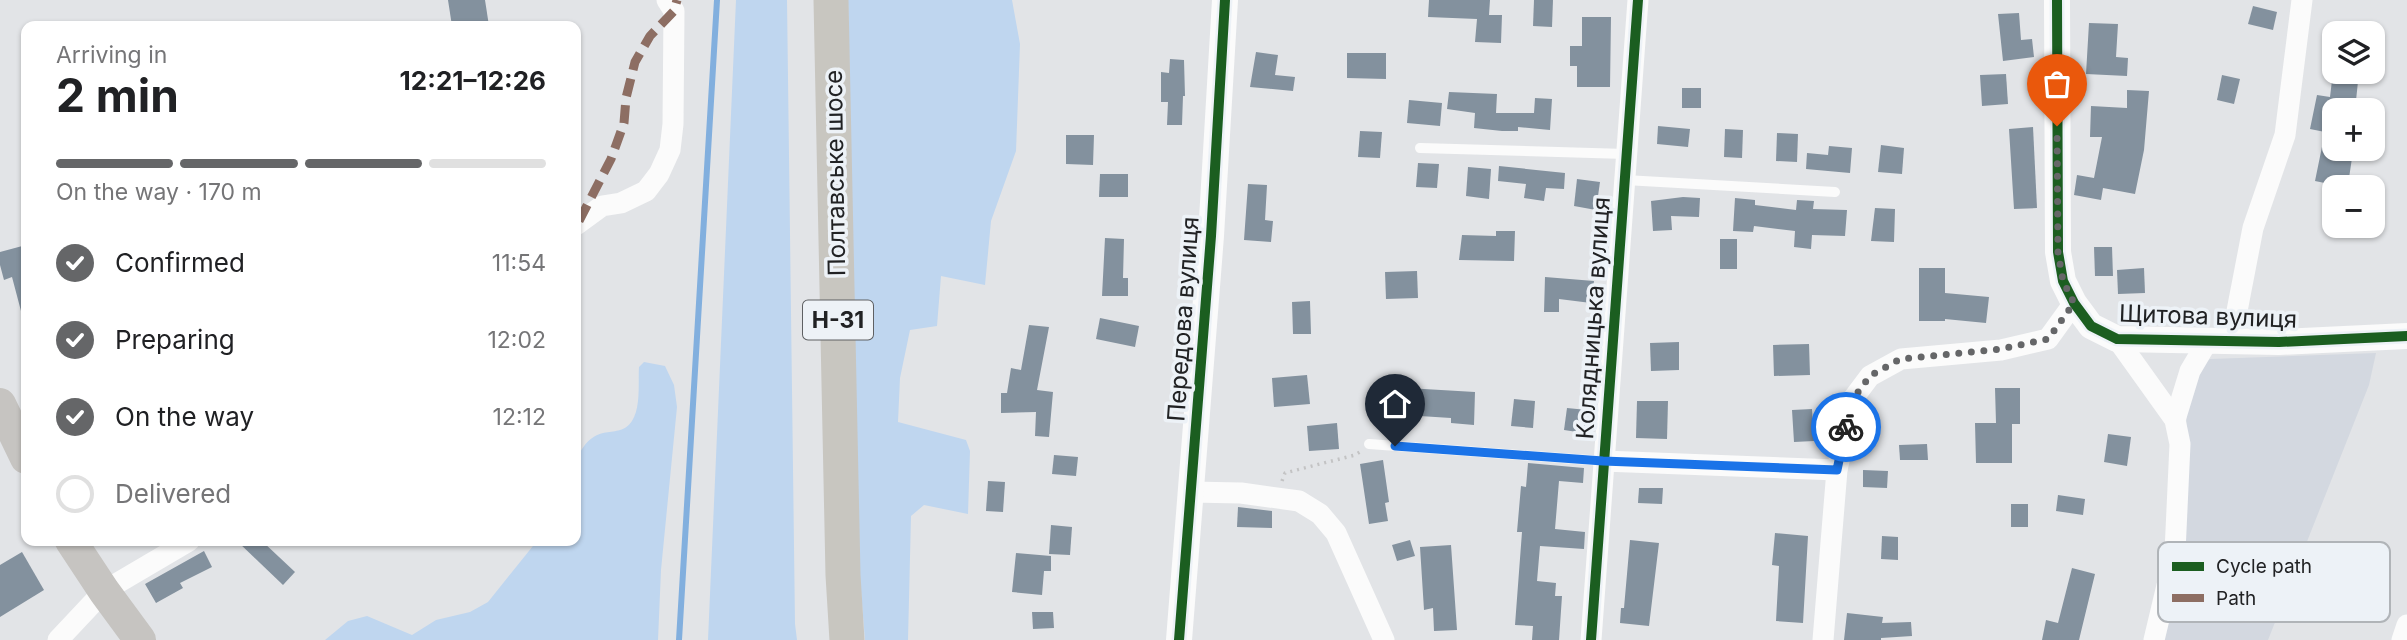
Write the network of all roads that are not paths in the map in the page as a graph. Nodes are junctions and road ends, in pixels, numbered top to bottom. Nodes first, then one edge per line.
1 (667, 0) edge
2 (831, 0) edge
3 (1224, 0) edge
4 (1638, 0) edge
5 (2057, 0) edge
6 (2302, 0) edge
7 (1420, 148) dead end
8 (1626, 154) junction
9 (1625, 180) junction
10 (1835, 192) dead end
11 (581, 221) edge
12 (2074, 303) junction
13 (2407, 336) edge
14 (2117, 339) junction
15 (2219, 342) junction
16 (0, 404) edge
17 (2175, 420) junction
18 (1369, 444) road end
19 (21, 448) edge
20 (1603, 461) junction
21 (1837, 470) junction
22 (1191, 492) junction
23 (2175, 542) edge
24 (74, 546) edge
25 (182, 546) edge
26 (104, 592) junction
27 (2158, 622) edge
28 (2407, 625) edge
29 (58, 640) edge
30 (140, 640) edge
31 (847, 640) edge
32 (1179, 640) edge
33 (1384, 640) edge
34 (1591, 640) edge
35 (1823, 640) edge
36 (2154, 640) edge
37 (2402, 640) edge

1 - 11 street
2 - 31 main road, Полтавське шосе / Н-31
3 - 22 street, Передова вулиця
4 - 8 street, Колядницька вулиця
5 - 12 street, Щитова вулиця
6 - 15 street
7 - 8 lane
8 - 9 street, Колядницька вулиця
9 - 10 lane, Колядницька вулиця
9 - 20 street, Колядницька вулиця
12 - 14 street, Щитова вулиця
12 - 21 street
13 - 15 street, Щитова вулиця
14 - 15 street, Щитова вулиця
14 - 17 street
15 - 17 street
16 - 19 main road
17 - 23 street
18 - 20 lane, Колядницька вулиця
20 - 21 street, Колядницька вулиця
20 - 34 street, Колядницька вулиця
21 - 35 street
22 - 32 street, Передова вулиця
22 - 33 street
24 - 26 main road
25 - 26 street
26 - 29 street
26 - 30 main road
27 - 36 street
28 - 37 street

